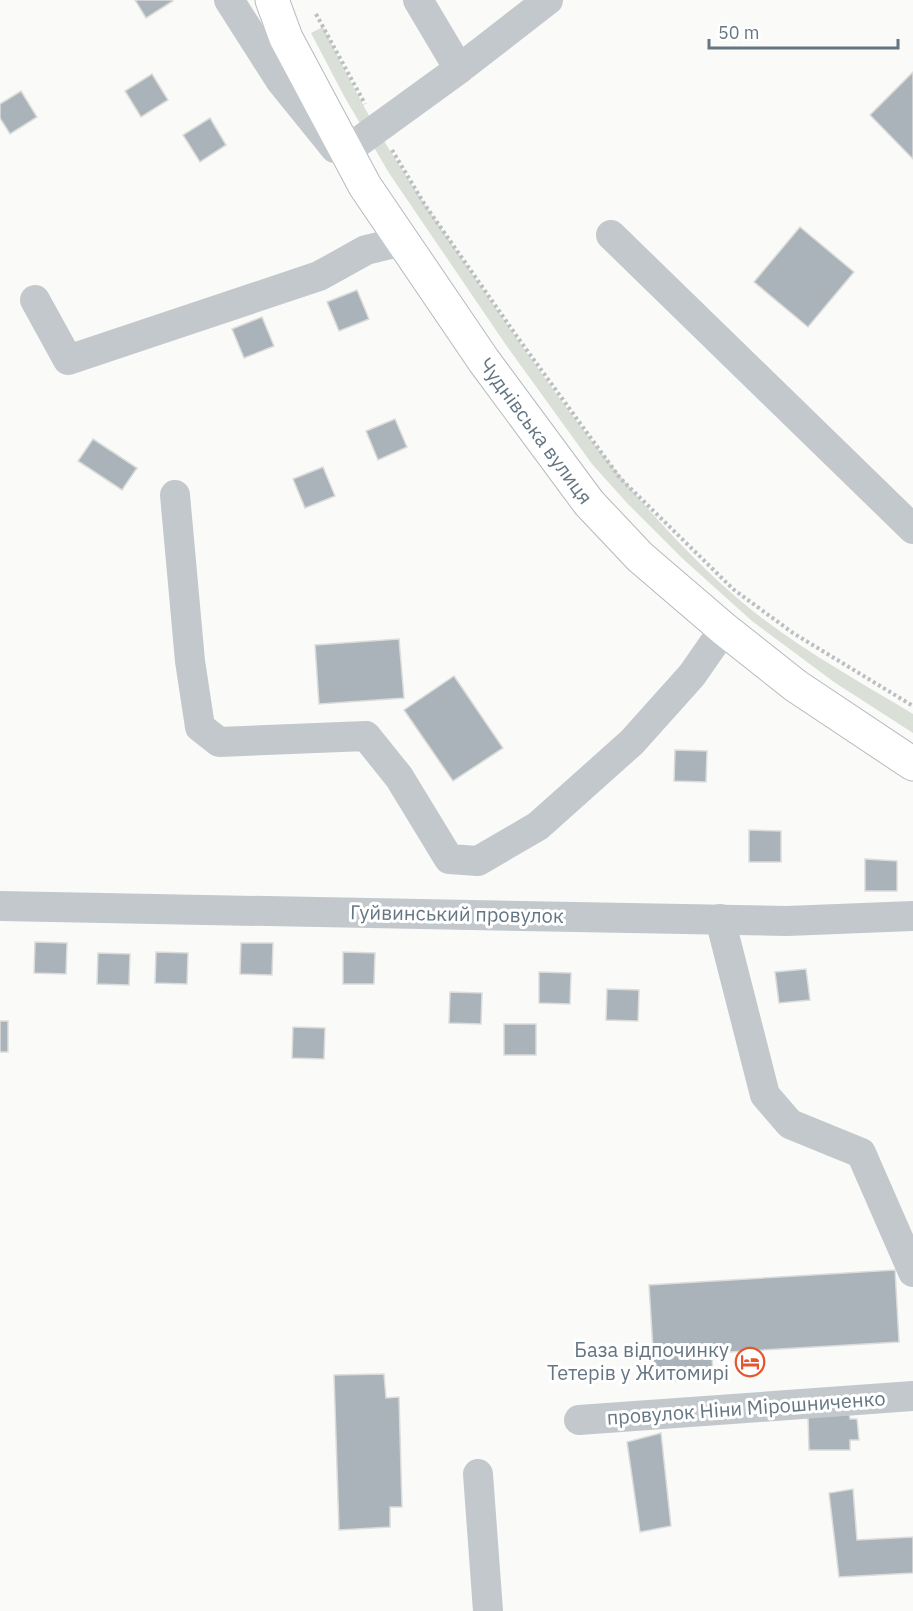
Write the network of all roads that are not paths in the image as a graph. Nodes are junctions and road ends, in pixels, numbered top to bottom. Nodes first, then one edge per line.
1 (229, 0) edge
2 (273, 0) edge
3 (418, 0) edge
4 (548, 0) edge
5 (459, 69) junction
6 (346, 150) junction
7 (364, 186) junction
8 (611, 235) dead end
9 (403, 241) junction
10 (35, 300) dead end
11 (174, 495) dead end
12 (913, 529) edge
13 (724, 628) junction
14 (913, 764) edge
15 (0, 906) edge
16 (913, 916) edge
17 (720, 920) junction
18 (913, 1272) edge
19 (913, 1396) edge
20 (579, 1420) dead end
21 (478, 1474) dead end
22 (488, 1611) edge

1 - 7 street
2 - 6 main road, Чуднівська вулиця
3 - 5 street
4 - 5 street
5 - 6 street
6 - 7 main road, Чуднівська вулиця
7 - 9 main road, Чуднівська вулиця
8 - 12 street
9 - 10 street
9 - 13 main road, Чуднівська вулиця
11 - 13 street
13 - 14 main road, Чуднівська вулиця
15 - 17 street, Гуйвинський провулок
16 - 17 street, Гуйвинський провулок
17 - 18 street
19 - 20 street, провулок Ніни Мірошниченко
21 - 22 street

